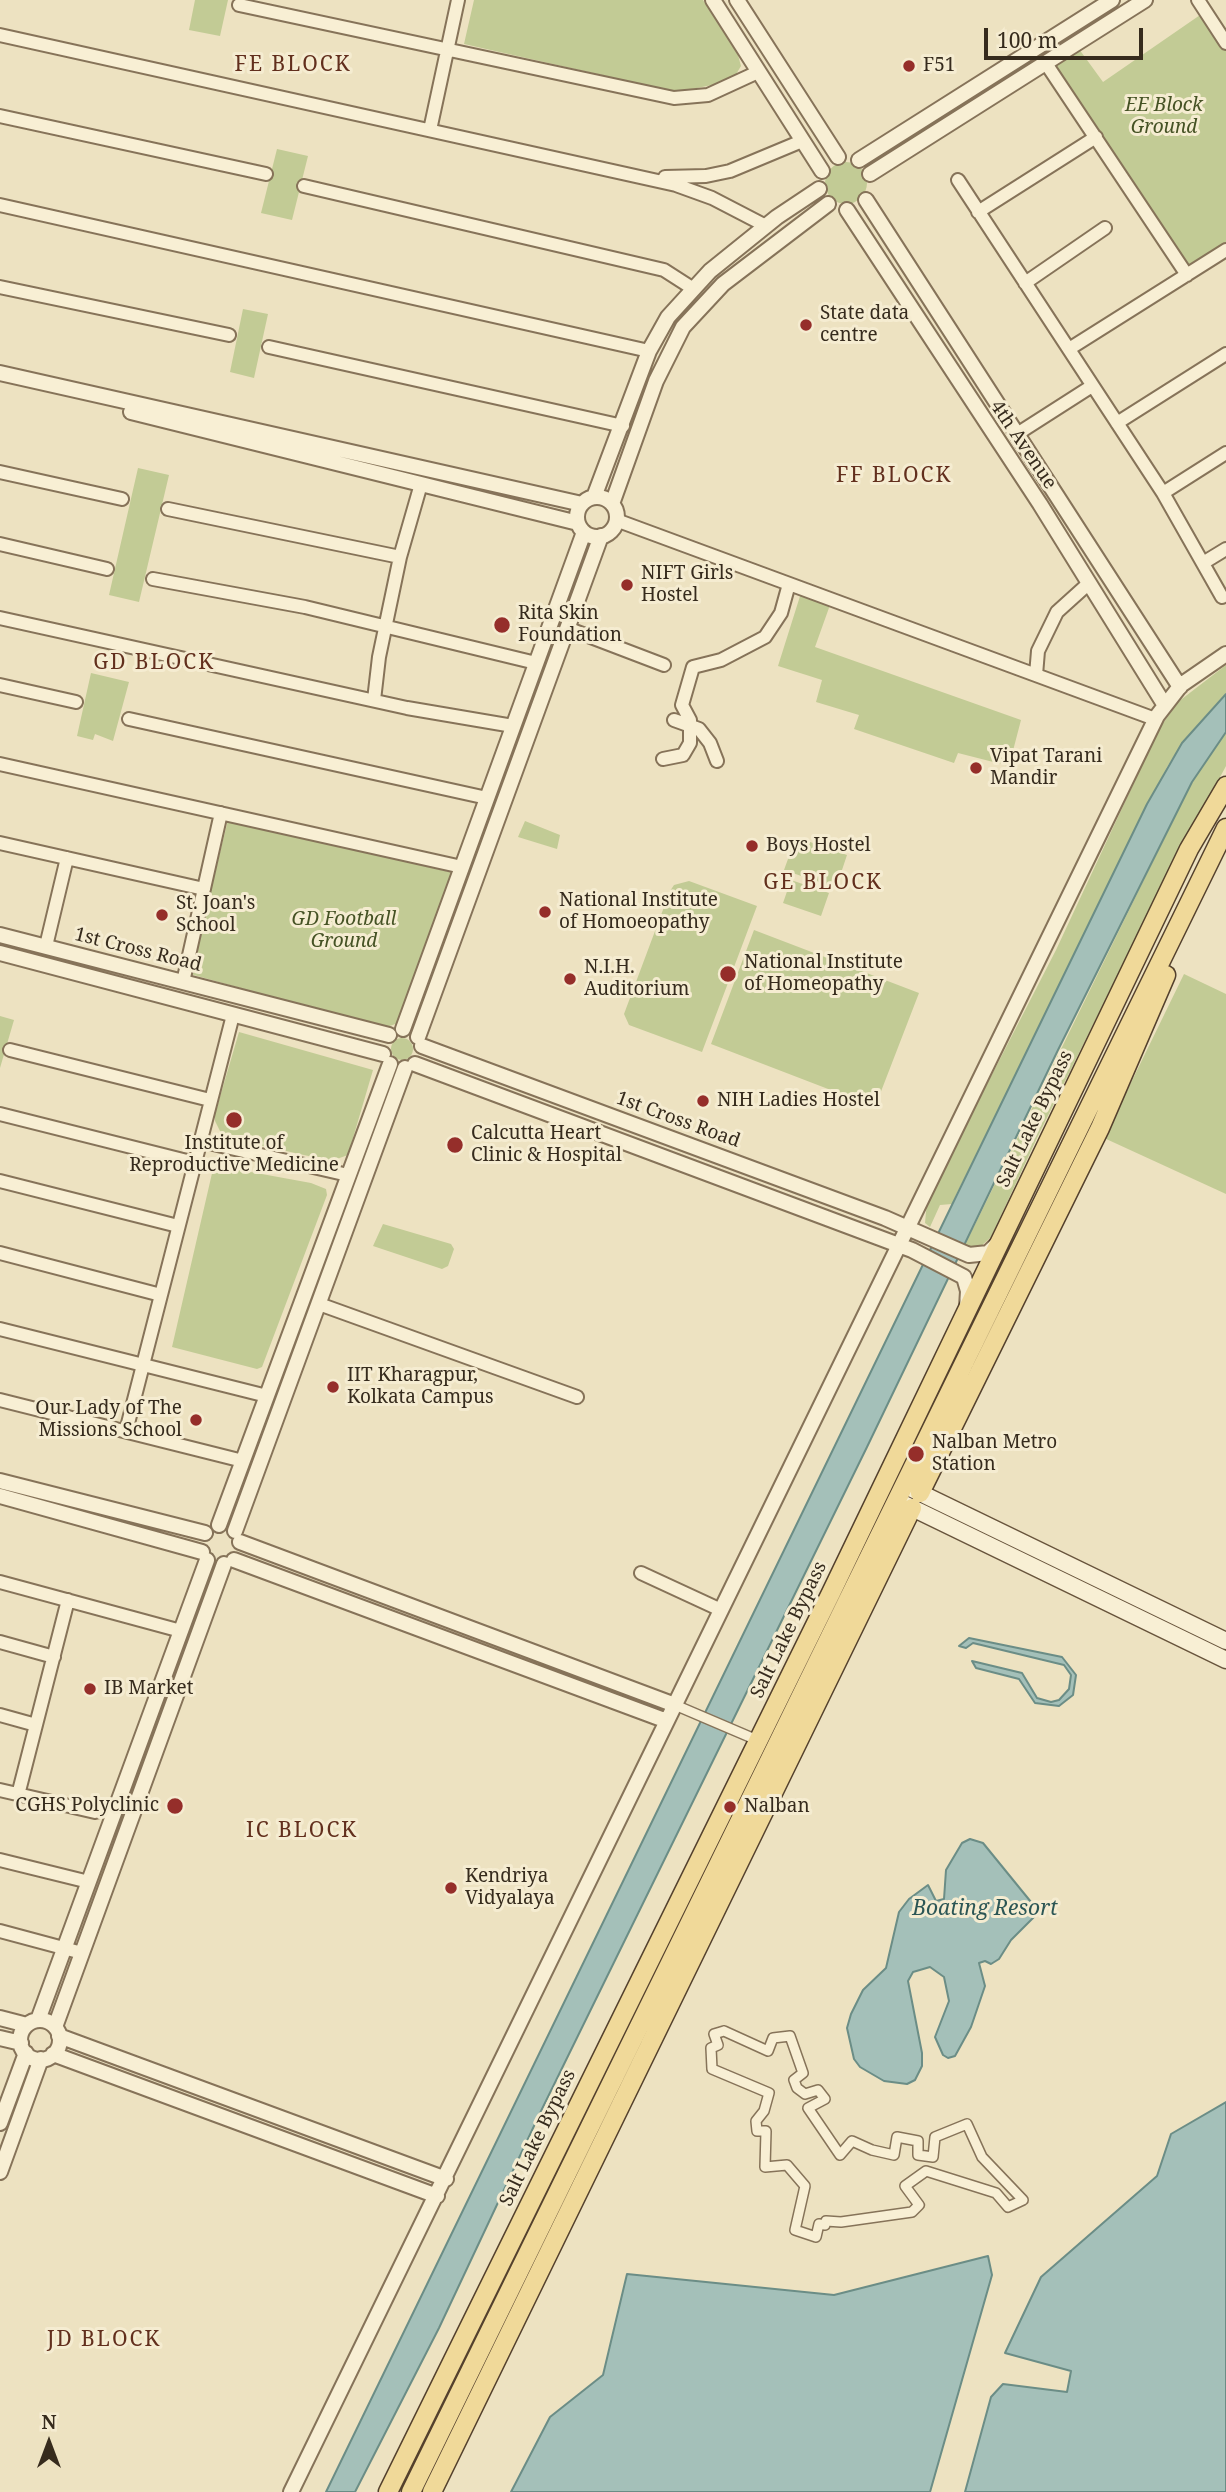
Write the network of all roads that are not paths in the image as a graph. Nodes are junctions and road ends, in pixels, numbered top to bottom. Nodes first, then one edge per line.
1 (458, 0) edge
2 (713, 0) edge
3 (1112, 0) edge
4 (1145, 0) edge
5 (1198, 0) edge
6 (739, 3) edge
7 (239, 5) dead end
8 (724, 17) junction
9 (0, 35) edge
10 (1226, 43) edge
11 (447, 50) junction
12 (1047, 65) junction
13 (758, 72) junction
14 (994, 72) junction
15 (1006, 90) junction
16 (0, 116) edge
17 (430, 130) junction
18 (1096, 137) junction
19 (802, 141) junction
20 (838, 158) junction
21 (859, 160) junction
22 (822, 171) junction
23 (266, 174) dead end
24 (870, 174) junction
25 (639, 176) junction
26 (958, 180) dead end
27 (304, 186) dead end
28 (819, 189) junction
29 (866, 200) junction
30 (828, 204) junction
31 (0, 205) edge
32 (847, 210) junction
33 (978, 212) junction
34 (766, 226) junction
35 (1105, 228) dead end
36 (1226, 250) edge
37 (1187, 275) junction
38 (1025, 283) junction
39 (0, 287) edge
40 (692, 288) junction
41 (229, 335) dead end
42 (269, 347) dead end
43 (1069, 349) junction
44 (649, 351) junction
45 (1226, 354) edge
46 (0, 373) edge
47 (0, 382) edge
48 (1092, 386) junction
49 (150, 412) junction
50 (1117, 423) junction
51 (623, 425) junction
52 (1017, 434) junction
53 (1226, 453) edge
54 (364, 462) junction
55 (0, 472) edge
56 (486, 482) junction
57 (421, 484) junction
58 (1163, 493) junction
59 (1056, 495) junction
60 (122, 499) dead end
61 (482, 499) junction
62 (588, 501) junction
63 (612, 504) junction
64 (1040, 504) junction
65 (168, 509) dead end
66 (617, 520) junction
67 (581, 527) junction
68 (601, 536) junction
69 (0, 544) edge
70 (1226, 549) edge
71 (400, 558) junction
72 (1203, 563) junction
73 (107, 569) dead end
74 (153, 579) dead end
75 (789, 584) junction
76 (1088, 584) junction
77 (1222, 597) dead end
78 (0, 618) edge
79 (386, 626) junction
80 (567, 628) junction
81 (1226, 654) edge
82 (536, 663) junction
83 (664, 665) dead end
84 (1035, 674) junction
85 (530, 681) junction
86 (0, 685) edge
87 (546, 687) junction
88 (1180, 687) junction
89 (374, 700) junction
90 (76, 702) dead end
91 (1164, 704) junction
92 (129, 719) dead end
93 (1155, 719) junction
94 (674, 720) dead end
95 (513, 726) junction
96 (690, 726) junction
97 (663, 759) dead end
98 (717, 761) dead end
99 (0, 764) edge
100 (1226, 786) edge
101 (487, 798) junction
102 (221, 813) junction
103 (1226, 828) edge
104 (0, 843) edge
105 (1226, 852) edge
106 (67, 858) junction
107 (462, 867) junction
108 (204, 888) junction
109 (1, 937) edge
110 (1146, 941) junction
111 (46, 946) junction
112 (1172, 950) junction
113 (0, 953) edge
114 (120, 965) junction
115 (183, 982) junction
116 (115, 983) junction
117 (233, 1015) junction
118 (396, 1032) junction
119 (420, 1041) junction
120 (10, 1050) dead end
121 (387, 1059) junction
122 (410, 1066) junction
123 (1118, 1087) junction
124 (542, 1090) junction
125 (210, 1100) junction
126 (1088, 1107) junction
127 (536, 1109) junction
128 (0, 1114) edge
129 (200, 1141) junction
130 (195, 1163) junction
131 (348, 1175) junction
132 (784, 1180) junction
133 (0, 1181) edge
134 (776, 1198) junction
135 (178, 1226) junction
136 (914, 1230) junction
137 (999, 1241) junction
138 (906, 1247) junction
139 (0, 1253) edge
140 (309, 1282) junction
141 (324, 1289) junction
142 (161, 1295) junction
143 (318, 1304) junction
144 (966, 1311) junction
145 (0, 1329) edge
146 (974, 1342) junction
147 (143, 1365) junction
148 (980, 1370) junction
149 (267, 1396) junction
150 (577, 1397) dead end
151 (0, 1400) edge
152 (126, 1432) junction
153 (243, 1461) junction
154 (0, 1481) edge
155 (0, 1496) edge
156 (908, 1496) junction
157 (219, 1525) junction
158 (205, 1533) junction
159 (238, 1537) junction
160 (205, 1556) junction
161 (229, 1562) junction
162 (641, 1573) dead end
163 (0, 1582) edge
164 (68, 1600) junction
165 (721, 1610) junction
166 (181, 1631) junction
167 (1226, 1641) edge
168 (0, 1643) edge
169 (54, 1657) junction
170 (1226, 1660) edge
171 (675, 1705) junction
172 (0, 1715) edge
173 (667, 1721) junction
174 (36, 1725) junction
175 (757, 1741) junction
176 (782, 1754) junction
177 (0, 1790) edge
178 (18, 1795) junction
179 (137, 1803) junction
180 (115, 1810) junction
181 (0, 1860) edge
182 (89, 1882) junction
183 (0, 1931) edge
184 (65, 1948) junction
185 (82, 1953) junction
186 (0, 2018) edge
187 (32, 2023) junction
188 (57, 2031) junction
189 (0, 2038) edge
190 (773, 2038) joint
191 (23, 2048) junction
192 (47, 2057) junction
193 (175, 2079) junction
194 (168, 2096) junction
195 (0, 2123) edge
196 (319, 2132) junction
197 (312, 2150) junction
198 (0, 2172) edge
199 (446, 2179) junction
200 (437, 2196) junction
201 (292, 2492) edge
202 (388, 2492) edge
203 (411, 2492) edge
204 (432, 2492) edge

1 - 11 street
2 - 8 street
3 - 14 street
4 - 12 street
5 - 10 street
6 - 8 street
6 - 20 street
7 - 11 street
8 - 13 street
9 - 17 street
11 - 13 street
11 - 17 street
12 - 15 street
12 - 18 street
13 - 19 street
14 - 15 street
14 - 21 street
15 - 24 street
16 - 23 street
17 - 25 street
18 - 33 street
18 - 37 street
19 - 22 street
19 - 25 street
20 - 21 street
20 - 22 street
21 - 24 street
22 - 28 street
24 - 29 street
25 - 34 street
26 - 33 street
27 - 40 street
28 - 30 street
28 - 34 street
29 - 32 street
29 - 52 street, 4th Avenue
30 - 32 street
30 - 63 street
31 - 44 street
32 - 64 street, 4th Avenue
33 - 38 street
34 - 40 street
35 - 38 street
36 - 37 street
37 - 43 street
38 - 43 street
39 - 41 street
40 - 44 street
42 - 51 street
43 - 48 street
44 - 51 street
45 - 50 street
46 - 49 street
47 - 49 street
48 - 50 street
48 - 52 street
49 - 54 street
50 - 58 street
51 - 62 street
52 - 59 street, 4th Avenue
53 - 58 street
54 - 56 street
54 - 57 street
55 - 60 street
56 - 61 street
56 - 62 street
57 - 61 street
57 - 71 street
58 - 72 street
59 - 64 street
59 - 88 street, 4th Avenue
61 - 67 street
62 - 63 street
62 - 67 street
63 - 66 street
64 - 76 street, 4th Avenue
65 - 71 street
66 - 68 street
66 - 75 street
67 - 68 street
67 - 82 street
68 - 80 street
69 - 73 street
70 - 72 street
71 - 79 street
72 - 77 street
74 - 79 street
75 - 84 street
75 - 96 street
76 - 84 street
76 - 91 street, 4th Avenue
78 - 89 street
79 - 82 street
79 - 89 street
80 - 83 street
80 - 87 street
81 - 88 street
82 - 85 street
84 - 93 street
85 - 87 street
85 - 95 street
86 - 90 street
87 - 119 street
88 - 91 street
89 - 95 street
91 - 93 street
92 - 101 street
93 - 136 street
94 - 96 street
95 - 101 street
96 - 97 street
96 - 98 street
99 - 102 street
100 - 110 main road, Salt Lake Bypass
101 - 107 street
102 - 107 street
102 - 108 street
103 - 112 main road, Salt Lake Bypass
104 - 106 street
105 - 112 main road, Salt Lake Bypass
106 - 108 street
106 - 111 street
107 - 118 street
108 - 115 street
109 - 111 street, 1st Cross Road
110 - 112 main road
110 - 137 main road, Salt Lake Bypass
111 - 114 street, 1st Cross Road
112 - 123 main road, Salt Lake Bypass
112 - 126 main road, Salt Lake Bypass
113 - 116 street, 1st Cross Road
114 - 115 street, 1st Cross Road
114 - 116 street
115 - 118 street, 1st Cross Road
116 - 117 street, 1st Cross Road
117 - 121 street, 1st Cross Road
117 - 125 street
118 - 119 street, 1st Cross Road
118 - 121 street
119 - 122 street
119 - 124 street, 1st Cross Road
120 - 125 street
121 - 122 street, 1st Cross Road
121 - 131 street
122 - 127 street, 1st Cross Road
122 - 141 street
123 - 126 main road
123 - 148 main road, Salt Lake Bypass
124 - 127 street
124 - 132 street, 1st Cross Road
125 - 129 street
126 - 146 main road, Salt Lake Bypass
127 - 134 street, 1st Cross Road
128 - 130 street
129 - 130 street
129 - 131 street
130 - 135 street
131 - 140 street
132 - 134 street
132 - 136 street, 1st Cross Road
133 - 135 street
134 - 138 street, 1st Cross Road
135 - 142 street
136 - 137 street, 1st Cross Road
136 - 138 street
137 - 144 main road, Salt Lake Bypass
138 - 144 street, 1st Cross Road
138 - 165 street
139 - 142 street
140 - 141 street
140 - 149 street
141 - 143 street
142 - 147 street
143 - 150 street
143 - 159 street
144 - 175 main road, Salt Lake Bypass
145 - 147 street
146 - 148 main road
146 - 156 main road, Salt Lake Bypass
147 - 149 street
147 - 152 street
148 - 156 main road, Salt Lake Bypass
149 - 153 street
151 - 152 street
152 - 153 street
153 - 157 street
154 - 158 street
155 - 160 street
156 - 167 main road
156 - 170 main road
156 - 176 main road, Salt Lake Bypass
157 - 158 street
157 - 159 street
158 - 160 street
159 - 161 street
159 - 171 street
160 - 161 street
160 - 166 street
161 - 173 street
161 - 179 street
162 - 165 street
163 - 164 street
164 - 166 street
164 - 169 street
165 - 171 street
166 - 180 street
168 - 169 street
169 - 174 street
171 - 173 street
171 - 175 street
172 - 174 street
173 - 199 street
174 - 178 street
175 - 176 main road
175 - 202 main road, Salt Lake Bypass
176 - 203 main road, Salt Lake Bypass
176 - 204 main road, Salt Lake Bypass
177 - 178 street
178 - 180 street
179 - 180 street
179 - 185 street
180 - 182 street
181 - 182 street
182 - 184 street
183 - 184 street
184 - 185 street
184 - 187 street
185 - 188 street
186 - 187 street
187 - 188 street
187 - 191 street
188 - 192 street
188 - 193 street
189 - 191 street
190 - 190 street
191 - 192 street
191 - 195 street
192 - 194 street
192 - 198 street
193 - 194 street
193 - 196 street
194 - 197 street
196 - 197 street
196 - 199 street
197 - 200 street
199 - 200 street
200 - 201 street

